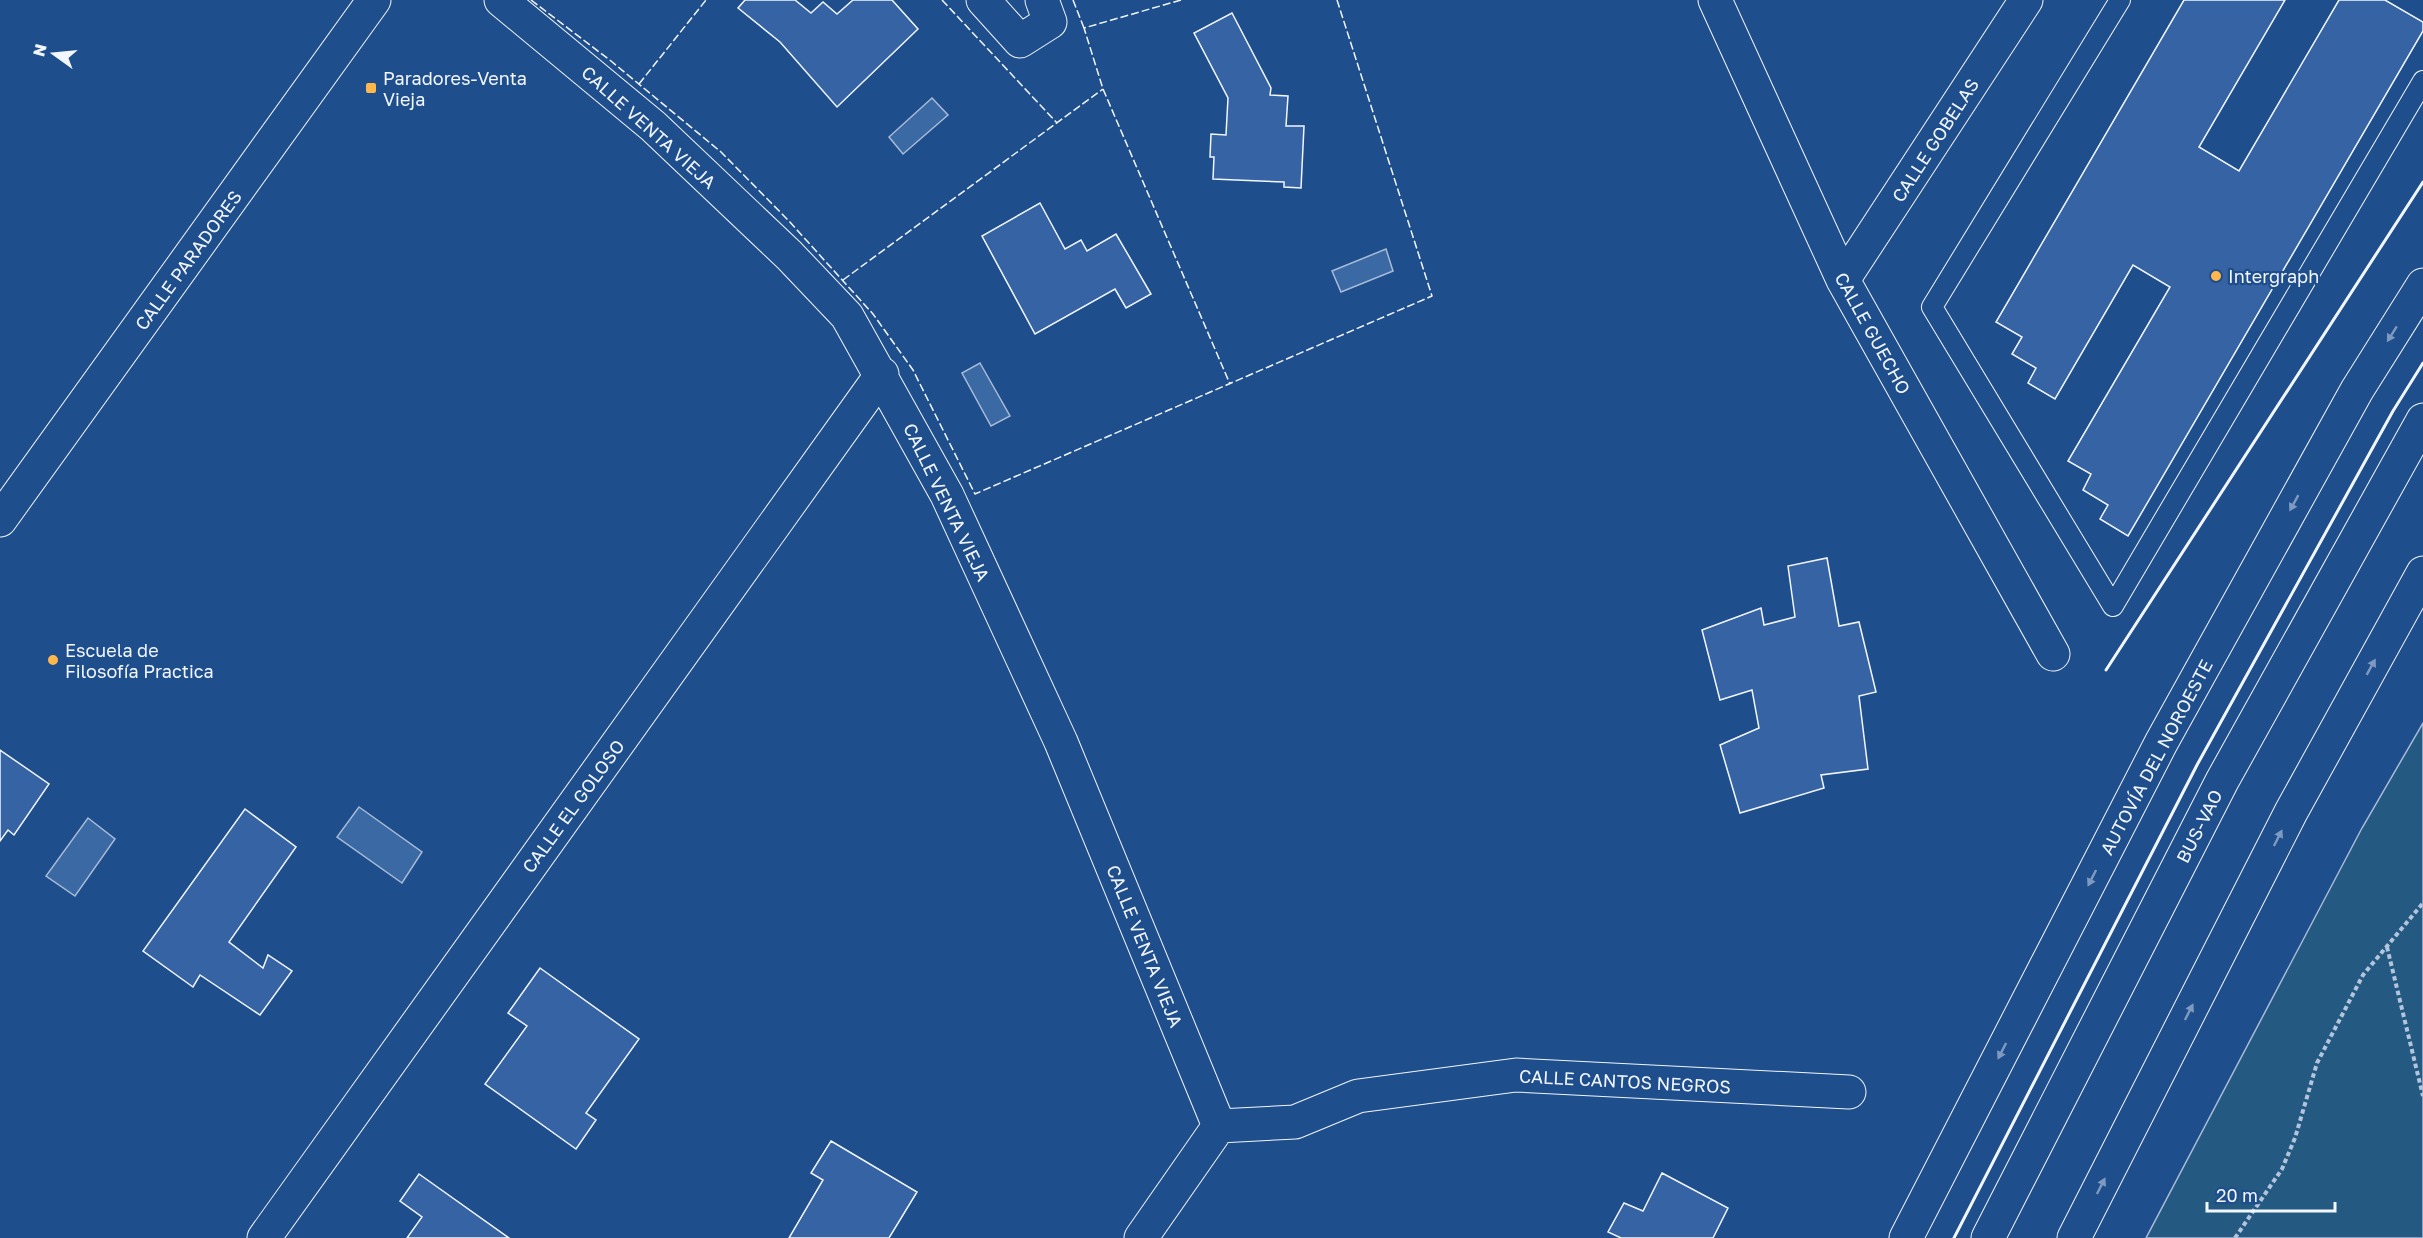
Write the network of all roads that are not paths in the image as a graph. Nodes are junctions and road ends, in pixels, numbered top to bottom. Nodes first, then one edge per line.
1 (374, 0) edge
2 (501, 0) edge
3 (983, 0) edge
4 (1042, 0) edge
5 (1715, 0) edge
6 (2026, 0) edge
7 (2120, 0) edge
8 (2423, 81) edge
9 (1843, 280) junction
10 (2423, 285) edge
11 (882, 374) junction
12 (2423, 420) edge
13 (0, 520) edge
14 (2423, 573) edge
15 (2054, 654) dead end
16 (1849, 1092) dead end
17 (1219, 1126) junction
18 (264, 1238) edge
19 (1141, 1238) edge
20 (1906, 1238) edge
21 (1988, 1238) edge
22 (2074, 1238) edge

1 - 13 main road, CALLE PARADORES
2 - 11 main road, CALLE VENTA VIEJA
3 - 4 main road
5 - 9 main road, CALLE GUECHO
6 - 9 main road, CALLE GOBELAS
7 - 8 lane
9 - 15 main road, CALLE GUECHO
10 -> 20 main road, AUTOVÍA DEL NOROESTE
11 - 17 main road, CALLE VENTA VIEJA
11 - 18 main road, CALLE EL GOLOSO
12 - 21 main road, BUS-VAO
22 -> 14 main road
16 - 17 main road, CALLE CANTOS NEGROS
17 - 19 main road

